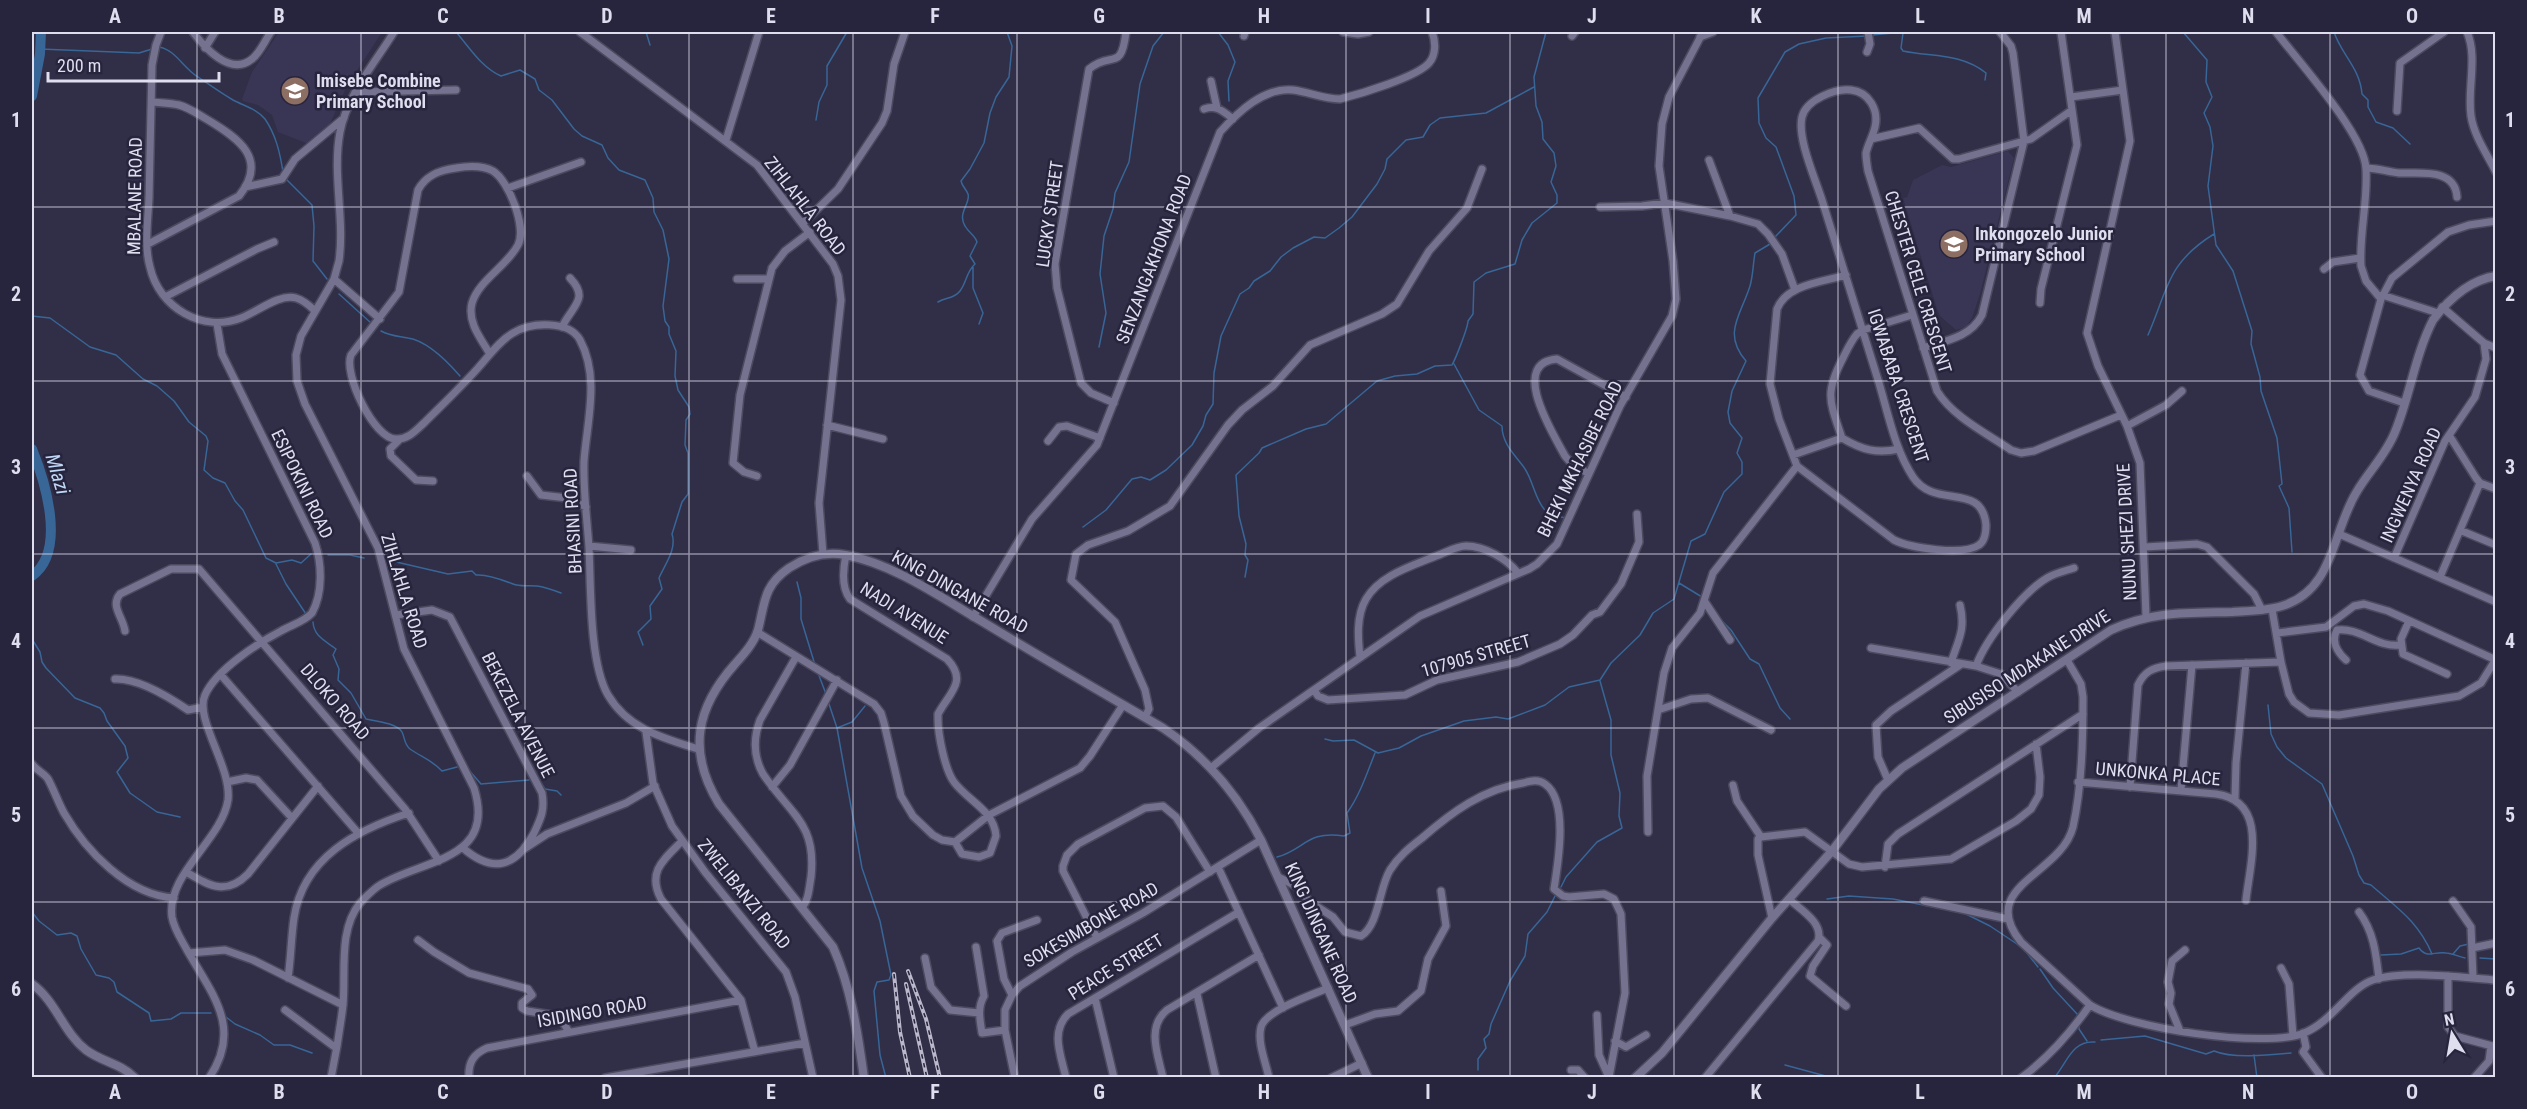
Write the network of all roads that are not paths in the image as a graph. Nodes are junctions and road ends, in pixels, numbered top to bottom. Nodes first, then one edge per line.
1 (161, 32) edge
2 (193, 32) edge
3 (215, 32) edge
4 (271, 32) edge
5 (394, 32) edge
6 (580, 32) edge
7 (759, 32) edge
8 (905, 32) edge
9 (1126, 32) edge
10 (1343, 32) edge
11 (1369, 32) edge
12 (1432, 32) edge
13 (1713, 32) edge
14 (1868, 32) edge
15 (2000, 32) edge
16 (2061, 32) edge
17 (2115, 32) edge
18 (2276, 32) edge
19 (2444, 32) edge
20 (2467, 32) edge
21 (1702, 34) edge
22 (205, 48) junction
23 (1868, 52) dead end
24 (1211, 81) dead end
25 (456, 90) dead end
26 (2123, 90) junction
27 (357, 92) junction
28 (2071, 97) junction
29 (152, 102) junction
30 (1217, 108) junction
31 (1204, 109) dead end
32 (2072, 110) junction
33 (2397, 111) dead end
34 (344, 118) junction
35 (1233, 119) junction
36 (1871, 139) junction
37 (726, 140) junction
38 (2024, 141) junction
39 (1709, 160) dead end
40 (581, 162) dead end
41 (2366, 168) junction
42 (1482, 169) dead end
43 (2496, 172) edge
44 (245, 187) junction
45 (508, 188) junction
46 (2457, 197) dead end
47 (1665, 203) junction
48 (1600, 207) dead end
49 (1730, 216) junction
50 (2496, 221) edge
51 (803, 224) junction
52 (810, 232) junction
53 (274, 242) dead end
54 (148, 244) junction
55 (2360, 258) junction
56 (2324, 269) dead end
57 (1846, 275) junction
58 (2496, 276) edge
59 (570, 278) dead end
60 (334, 279) junction
61 (737, 279) dead end
62 (769, 279) junction
63 (1795, 290) junction
64 (165, 297) junction
65 (2382, 297) junction
66 (2040, 303) dead end
67 (2440, 310) junction
68 (315, 311) junction
69 (1912, 315) junction
70 (380, 319) junction
71 (217, 324) junction
72 (562, 327) junction
73 (1863, 330) junction
74 (2484, 343) junction
75 (1923, 348) junction
76 (2496, 348) edge
77 (490, 354) junction
78 (2182, 392) dead end
79 (1626, 397) junction
80 (1114, 403) junction
81 (2404, 403) junction
82 (2121, 415) junction
83 (827, 425) junction
84 (2127, 426) junction
85 (2449, 435) junction
86 (1100, 438) junction
87 (1842, 438) junction
88 (400, 439) junction
89 (883, 439) dead end
90 (1048, 441) dead end
91 (1899, 449) junction
92 (1793, 455) junction
93 (1797, 466) junction
94 (1589, 474) junction
95 (527, 476) dead end
96 (757, 476) dead end
97 (433, 481) dead end
98 (2480, 483) junction
99 (2496, 489) edge
100 (586, 507) junction
101 (1637, 514) dead end
102 (2462, 531) junction
103 (2339, 534) junction
104 (2496, 545) edge
105 (589, 546) junction
106 (2145, 547) junction
107 (631, 550) dead end
108 (823, 554) junction
109 (846, 555) junction
110 (2394, 558) junction
111 (2074, 568) dead end
112 (1518, 573) junction
113 (2440, 577) junction
114 (2496, 602) edge
115 (1705, 603) junction
116 (1960, 605) dead end
117 (2272, 609) junction
118 (2262, 610) junction
119 (396, 615) junction
120 (2146, 616) junction
121 (973, 617) junction
122 (2409, 621) junction
123 (126, 631) dead end
124 (758, 632) junction
125 (2277, 633) junction
126 (1730, 640) dead end
127 (262, 641) junction
128 (2400, 645) junction
129 (1871, 648) dead end
130 (796, 657) junction
131 (1360, 657) junction
132 (2067, 660) junction
133 (2346, 660) dead end
134 (2496, 660) edge
135 (2281, 662) junction
136 (1951, 663) junction
137 (2246, 663) junction
138 (1960, 665) junction
139 (2192, 665) junction
140 (1976, 666) junction
141 (2448, 674) dead end
142 (221, 675) junction
143 (115, 679) dead end
144 (837, 680) junction
145 (1314, 690) junction
146 (2018, 692) junction
147 (1122, 705) junction
148 (202, 707) junction
149 (1658, 710) junction
150 (2083, 714) junction
151 (1145, 717) junction
152 (1771, 730) dead end
153 (646, 732) junction
154 (2036, 744) junction
155 (698, 749) junction
156 (32, 764) edge
157 (1212, 767) junction
158 (1888, 780) junction
159 (227, 782) junction
160 (2078, 782) junction
161 (1733, 785) dead end
162 (318, 786) junction
163 (655, 786) junction
164 (772, 787) junction
165 (2130, 787) junction
166 (2181, 790) junction
167 (2235, 798) junction
168 (409, 813) junction
169 (988, 814) junction
170 (292, 818) junction
171 (1648, 832) dead end
172 (359, 834) junction
173 (1761, 837) junction
174 (1261, 840) junction
175 (682, 841) junction
176 (955, 842) junction
177 (463, 848) junction
178 (524, 849) junction
179 (1831, 850) junction
180 (439, 861) junction
181 (1218, 867) junction
182 (1885, 867) junction
183 (186, 872) junction
184 (1210, 872) junction
185 (1278, 877) junction
186 (1441, 891) dead end
187 (174, 898) junction
188 (1789, 899) junction
189 (2246, 900) dead end
190 (1924, 901) dead end
191 (2455, 903) dead end
192 (802, 908) junction
193 (1239, 912) junction
194 (2359, 912) dead end
195 (1772, 918) junction
196 (2008, 919) junction
197 (1037, 920) dead end
198 (1819, 937) junction
199 (1097, 938) junction
200 (418, 940) dead end
201 (2496, 943) edge
202 (976, 947) dead end
203 (2472, 948) junction
204 (2185, 950) dead end
205 (189, 953) junction
206 (1259, 956) junction
207 (925, 958) dead end
208 (2281, 968) dead end
209 (2448, 976) junction
210 (288, 978) junction
211 (2473, 978) junction
212 (2379, 979) junction
213 (2496, 980) edge
214 (32, 984) edge
215 (1328, 988) junction
216 (1197, 994) junction
217 (1012, 995) junction
218 (1095, 998) junction
219 (741, 1000) junction
220 (343, 1005) junction
221 (2090, 1005) junction
222 (1846, 1006) dead end
223 (1283, 1008) junction
224 (285, 1010) dead end
225 (979, 1013) junction
226 (1597, 1015) dead end
227 (1345, 1024) junction
228 (1005, 1030) junction
229 (2180, 1031) junction
230 (569, 1032) junction
231 (2303, 1033) junction
232 (1646, 1035) dead end
233 (2292, 1036) junction
234 (1615, 1041) junction
235 (805, 1043) junction
236 (2494, 1046) edge
237 (336, 1048) junction
238 (754, 1052) junction
239 (1362, 1063) junction
240 (1571, 1070) dead end
241 (135, 1077) edge
242 (208, 1077) edge
243 (330, 1077) edge
244 (469, 1077) edge
245 (605, 1077) edge
246 (813, 1077) edge
247 (864, 1077) edge
248 (1016, 1077) edge
249 (1066, 1077) edge
250 (1114, 1077) edge
251 (1162, 1077) edge
252 (1216, 1077) edge
253 (1269, 1077) edge
254 (1331, 1077) edge
255 (1368, 1077) edge
256 (1586, 1077) edge
257 (1609, 1077) edge
258 (1635, 1077) edge
259 (1706, 1077) edge
260 (2021, 1077) edge
261 (2322, 1077) edge
262 (2474, 1077) edge

1 - 29 street, MBALANE ROAD
2 - 22 street
3 - 22 street
4 - 22 street
5 - 27 street, ZIHLAHLA ROAD
6 - 37 street, ZIHLAHLA ROAD
7 - 37 street
8 - 51 street
9 - 80 street, LUCKY STREET
10 - 11 street
12 - 35 street, SENZANGAKHONA ROAD
13 - 21 street
14 - 23 street
15 - 38 street
16 - 28 street
17 - 26 street, NUNU SHEZI DRIVE
18 - 41 street
19 - 33 street
20 - 43 street
21 - 47 street, BHEKI MKHASIBE ROAD
24 - 30 street
25 - 27 street
26 - 28 street
26 - 82 street, NUNU SHEZI DRIVE
27 - 34 street, ZIHLAHLA ROAD
28 - 32 street
29 - 44 street
29 - 54 street, MBALANE ROAD
30 - 31 street
30 - 35 street
32 - 38 street
32 - 66 street
34 - 44 street
34 - 60 street, ZIHLAHLA ROAD
35 - 80 street, SENZANGAKHONA ROAD
36 - 38 street
36 - 57 street, IGWABABA CRESCENT
36 - 69 street, CHESTER CELE CRESCENT
37 - 51 street, ZIHLAHLA ROAD
38 - 75 street
39 - 49 street
40 - 45 street
41 - 46 street
41 - 55 street
42 - 151 street
44 - 54 street
45 - 70 street
45 - 77 street
47 - 48 street
47 - 49 street
47 - 79 street, BHEKI MKHASIBE ROAD
49 - 63 street
50 - 65 street
51 - 52 street, ZIHLAHLA ROAD
52 - 62 street
52 - 83 street, ZIHLAHLA ROAD
53 - 64 street
54 - 64 street, MBALANE ROAD
55 - 56 street
55 - 65 street
57 - 63 street
57 - 73 street, IGWABABA CRESCENT
58 - 67 street, SIBUSISO MDAKANE DRIVE
59 - 72 street
60 - 68 street, ZIHLAHLA ROAD
60 - 70 street
61 - 62 street
62 - 96 street
63 - 92 street
64 - 71 street, MBALANE ROAD
65 - 67 street
65 - 81 street
67 - 74 street
67 - 81 street, SIBUSISO MDAKANE DRIVE
68 - 71 street
68 - 119 street, ZIHLAHLA ROAD
69 - 73 street
69 - 75 street, CHESTER CELE CRESCENT
70 - 88 street
71 - 127 street, ESIPOKINI ROAD
72 - 77 street
72 - 100 street, BHASINI ROAD
73 - 87 street
73 - 91 street, IGWABABA CRESCENT
74 - 76 street
74 - 85 street, INGWENYA ROAD
75 - 82 street, CHESTER CELE CRESCENT
77 - 88 street
78 - 84 street
79 - 94 street, BHEKI MKHASIBE ROAD
79 - 94 street
80 - 86 street, SENZANGAKHONA ROAD
81 - 103 street, SIBUSISO MDAKANE DRIVE
82 - 84 street, NUNU SHEZI DRIVE
83 - 89 street
83 - 108 street, ZIHLAHLA ROAD
84 - 106 street, NUNU SHEZI DRIVE
85 - 98 street
85 - 110 street, INGWENYA ROAD
86 - 90 street
86 - 121 street, SENZANGAKHONA ROAD
87 - 91 street
87 - 92 street
88 - 97 street
91 - 93 street, IGWABABA CRESCENT
92 - 93 street
93 - 115 street
94 - 112 street, BHEKI MKHASIBE ROAD
95 - 100 street
98 - 99 street
98 - 102 street
100 - 105 street, BHASINI ROAD
101 - 145 street, 107905 STREET
102 - 104 street
102 - 113 street
103 - 110 street
103 - 117 street, SIBUSISO MDAKANE DRIVE
105 - 107 street
105 - 153 street, BHASINI ROAD
106 - 118 street
106 - 120 street, NUNU SHEZI DRIVE
108 - 109 street, KING DINGANE ROAD
108 - 124 street, KING DINGANE ROAD
109 - 121 street, KING DINGANE ROAD
109 - 169 street, NADI AVENUE
110 - 113 street
111 - 140 street
112 - 131 street, BHEKI MKHASIBE ROAD
112 - 131 street
113 - 114 street
115 - 126 street
115 - 149 street
116 - 136 street
117 - 118 street, SIBUSISO MDAKANE DRIVE
117 - 125 street
118 - 120 street, SIBUSISO MDAKANE DRIVE
119 - 177 street, ZIHLAHLA ROAD
119 - 178 street, BEKEZELA AVENUE
120 - 132 street, SIBUSISO MDAKANE DRIVE
121 - 147 street, KING DINGANE ROAD
122 - 125 street
122 - 128 street
122 - 134 street
123 - 127 street, DLOKO ROAD
124 - 130 street
124 - 155 street, KING DINGANE ROAD
125 - 135 street
127 - 142 street, ESIPOKINI ROAD
127 - 168 street, DLOKO ROAD
128 - 133 street
128 - 141 street
129 - 136 street
130 - 144 street
130 - 164 street
131 - 145 street, BHEKI MKHASIBE ROAD
132 - 146 street, SIBUSISO MDAKANE DRIVE
132 - 150 street
134 - 135 street
135 - 137 street
136 - 138 street
137 - 139 street
137 - 167 street
138 - 140 street
138 - 158 street
139 - 165 street
139 - 166 street
140 - 146 street
142 - 148 street, ESIPOKINI ROAD
142 - 162 street
143 - 148 street
144 - 164 street
144 - 176 street
145 - 157 street, BHEKI MKHASIBE ROAD
146 - 158 street, SIBUSISO MDAKANE DRIVE
147 - 151 street, KING DINGANE ROAD
147 - 169 street
148 - 159 street
149 - 152 street
149 - 171 street
150 - 154 street
150 - 160 street
151 - 157 street, KING DINGANE ROAD
153 - 155 street, BHASINI ROAD
153 - 163 street, ZWELIBANZI ROAD
154 - 182 street
154 - 182 street
155 - 192 street, KING DINGANE ROAD
156 - 187 street
157 - 174 street, KING DINGANE ROAD
158 - 179 street, SIBUSISO MDAKANE DRIVE
159 - 170 street
159 - 183 street
160 - 165 street, UNKONKA PLACE
160 - 196 street
161 - 173 street
162 - 170 street
162 - 172 street
163 - 175 street, ZWELIBANZI ROAD
163 - 178 street
164 - 192 street
165 - 166 street, UNKONKA PLACE
166 - 167 street, UNKONKA PLACE
167 - 189 street, UNKONKA PLACE
168 - 172 street
168 - 180 street, DLOKO ROAD
169 - 176 street
169 - 176 street
170 - 183 street
172 - 210 street
173 - 179 street
173 - 195 street
174 - 181 street, SOKESIMBONE ROAD
174 - 185 street, KING DINGANE ROAD
175 - 219 street
175 - 235 street, ZWELIBANZI ROAD
177 - 178 street
177 - 180 street
179 - 182 street
179 - 188 street, SIBUSISO MDAKANE DRIVE
180 - 220 street
181 - 184 street, SOKESIMBONE ROAD
181 - 193 street
183 - 187 street
184 - 199 street, SOKESIMBONE ROAD
184 - 199 street
185 - 215 street, KING DINGANE ROAD
185 - 234 street
186 - 227 street
187 - 205 street
188 - 195 street, SIBUSISO MDAKANE DRIVE
188 - 198 street
190 - 196 street
191 - 203 street
192 - 247 street, KING DINGANE ROAD
193 - 206 street
193 - 218 street, PEACE STREET
194 - 212 street
195 - 258 street, SIBUSISO MDAKANE DRIVE
196 - 221 street
197 - 217 street
198 - 222 street
198 - 259 street
199 - 217 street, SOKESIMBONE ROAD
200 - 230 street
201 - 203 street
202 - 225 street
203 - 211 street
204 - 229 street
205 - 210 street
205 - 242 street
206 - 216 street
206 - 223 street
207 - 225 street
208 - 233 street
209 - 211 street
209 - 212 street
209 - 236 street
210 - 220 street
211 - 213 street
212 - 231 street
214 - 241 street
215 - 223 street
215 - 227 street, KING DINGANE ROAD
216 - 251 street
216 - 252 street
217 - 228 street
218 - 249 street, PEACE STREET
218 - 250 street
219 - 230 street, ISIDINGO ROAD
219 - 238 street
220 - 237 street
221 - 229 street
221 - 260 street
223 - 253 street
224 - 237 street
225 - 228 street
226 - 257 street
227 - 239 street, KING DINGANE ROAD
228 - 248 street
229 - 233 street
230 - 244 street, ISIDINGO ROAD
231 - 233 street
231 - 261 street
232 - 234 street
234 - 257 street
235 - 238 street
235 - 246 street, ZWELIBANZI ROAD
236 - 262 street
237 - 243 street
238 - 245 street
239 - 254 street
239 - 255 street, KING DINGANE ROAD
240 - 256 street

